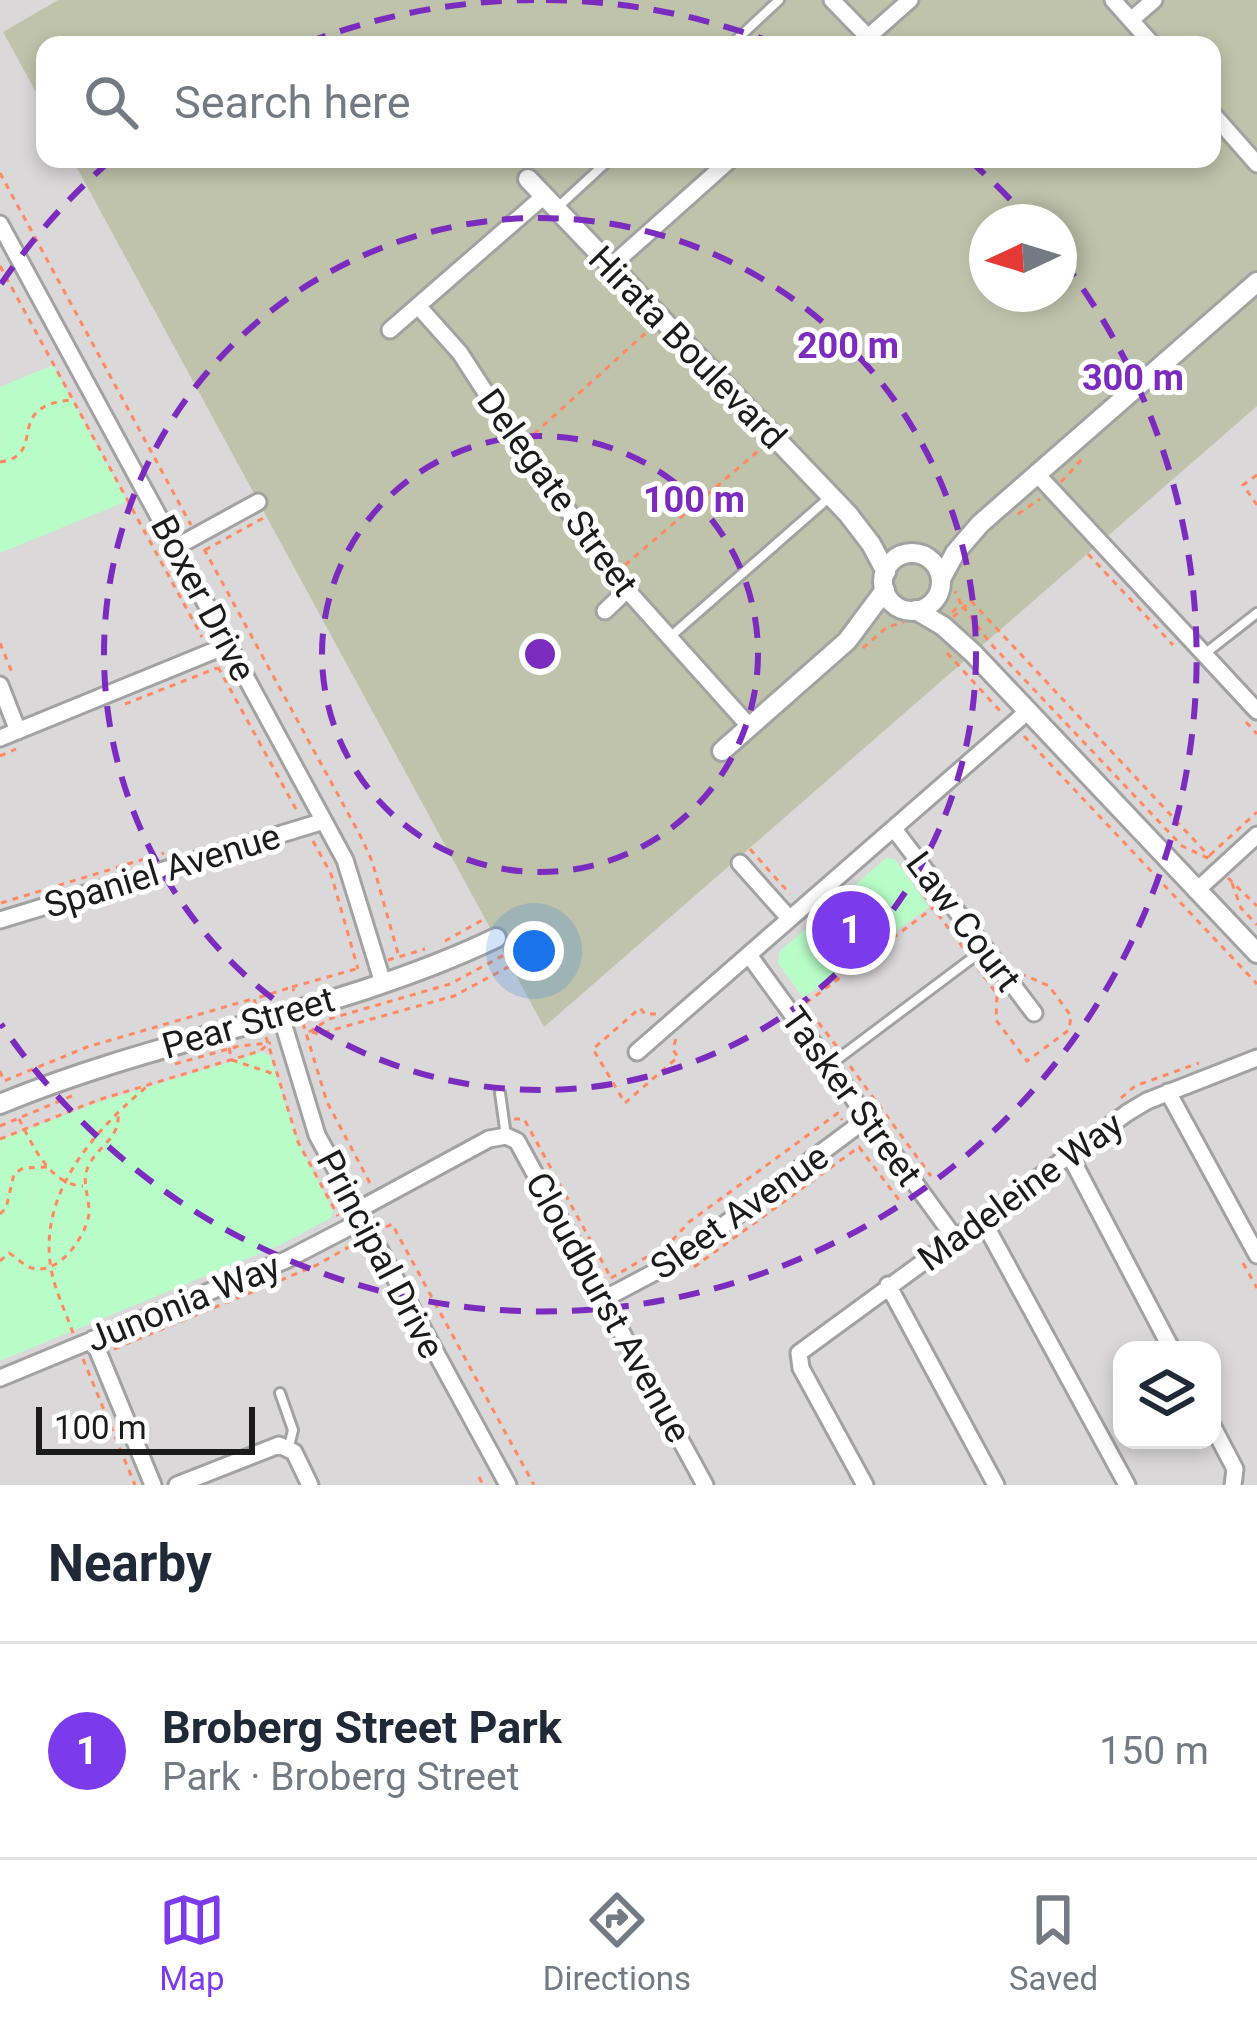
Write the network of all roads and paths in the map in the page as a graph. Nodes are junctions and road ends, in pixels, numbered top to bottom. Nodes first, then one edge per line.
1 (779, 0) edge
2 (832, 0) edge
3 (910, 0) edge
4 (1113, 0) edge
5 (1154, 0) edge
6 (1131, 20) junction
7 (741, 36) edge
8 (860, 36) edge
9 (870, 36) edge
10 (1145, 36) edge
11 (1221, 123) edge
12 (1257, 164) edge
13 (598, 168) edge
14 (721, 168) edge
15 (0, 173) edge
16 (528, 178) dead end
17 (550, 203) junction
18 (0, 224) edge
19 (0, 266) edge
20 (611, 266) junction
21 (1257, 282) edge
22 (418, 307) junction
23 (662, 319) junction
24 (390, 330) dead end
25 (73, 400) junction
26 (774, 437) junction
27 (1094, 443) dead end
28 (520, 447) junction
29 (0, 462) edge
30 (1036, 473) junction
31 (1257, 475) edge
32 (1051, 490) junction
33 (831, 496) junction
34 (1257, 505) edge
35 (263, 509) joint
36 (848, 514) junction
37 (1016, 515) dead end
38 (980, 524) junction
39 (201, 543) junction
40 (176, 547) junction
41 (915, 555) junction
42 (615, 573) junction
43 (885, 581) junction
44 (945, 586) junction
45 (627, 590) junction
46 (908, 609) junction
47 (605, 611) dead end
48 (1257, 613) edge
49 (951, 616) junction
50 (670, 637) junction
51 (228, 645) junction
52 (853, 646) junction
53 (1204, 655) junction
54 (214, 660) junction
55 (0, 685) edge
56 (120, 706) dead end
57 (1028, 710) junction
58 (1257, 711) edge
59 (1012, 724) junction
60 (750, 727) junction
61 (0, 738) edge
62 (21, 738) junction
63 (722, 751) dead end
64 (0, 755) edge
65 (1257, 812) edge
66 (324, 821) junction
67 (305, 827) junction
68 (893, 829) junction
69 (1257, 835) edge
70 (162, 854) dead end
71 (745, 856) joint
72 (1210, 858) junction
73 (1196, 891) junction
74 (792, 896) dead end
75 (0, 903) edge
76 (1257, 906) edge
77 (933, 908) dead end
78 (789, 918) junction
79 (0, 920) edge
80 (1257, 925) edge
81 (501, 946) joint
82 (982, 950) junction
83 (1257, 953) edge
84 (749, 955) junction
85 (400, 957) dead end
86 (512, 965) dead end
87 (358, 969) dead end
88 (382, 983) junction
89 (1257, 984) edge
90 (254, 999) dead end
91 (805, 1004) dead end
92 (280, 1013) junction
93 (1034, 1013) dead end
94 (637, 1052) dead end
95 (1257, 1058) edge
96 (232, 1060) junction
97 (831, 1064) junction
98 (163, 1067) dead end
99 (0, 1071) edge
100 (277, 1075) dead end
101 (2, 1082) edge
102 (151, 1083) junction
103 (82, 1092) dead end
104 (1168, 1092) junction
105 (500, 1093) dead end
106 (0, 1104) edge
107 (118, 1111) junction
108 (888, 1117) dead end
109 (19, 1118) junction
110 (869, 1118) junction
111 (0, 1126) edge
112 (506, 1127) junction
113 (25, 1130) junction
114 (850, 1132) junction
115 (0, 1139) edge
116 (1070, 1154) junction
117 (49, 1167) junction
118 (932, 1176) dead end
119 (66, 1184) junction
120 (85, 1186) junction
121 (899, 1200) dead end
122 (0, 1214) edge
123 (982, 1220) junction
124 (364, 1222) junction
125 (954, 1238) junction
126 (1257, 1255) edge
127 (0, 1261) edge
128 (51, 1267) junction
129 (678, 1276) dead end
130 (888, 1285) junction
131 (611, 1289) junction
132 (1167, 1341) edge
133 (86, 1342) junction
134 (114, 1349) dead end
135 (0, 1378) edge
136 (280, 1393) dead end
137 (1221, 1442) edge
138 (289, 1448) junction
139 (479, 1477) dead end
140 (135, 1485) edge
141 (153, 1485) edge
142 (177, 1485) edge
143 (310, 1485) edge
144 (483, 1485) edge
145 (508, 1485) edge
146 (534, 1485) edge
147 (705, 1485) edge
148 (865, 1485) edge
149 (996, 1485) edge
150 (1127, 1485) edge
151 (1233, 1485) edge

1 - 7 lane
2 - 8 street
3 - 9 street
4 - 6 street
5 - 6 street
6 - 10 street
11 - 12 street
13 - 17 lane
14 - 20 street
15 - 39 path
16 - 17 street, Hirata Boulevard
17 - 20 street, Hirata Boulevard
17 - 22 street
18 - 40 street, Boxer Drive
19 - 25 path
20 - 23 street, Hirata Boulevard
21 - 30 street
22 - 24 street
22 - 28 street, Delegate Street
23 - 26 street, Hirata Boulevard
23 - 28 path
25 - 29 path
25 - 54 path
26 - 33 street, Hirata Boulevard
26 - 42 path
27 - 32 path
28 - 42 street, Delegate Street
30 - 32 street
30 - 38 street
31 - 34 path
32 - 37 path
32 - 53 street
33 - 36 street, Hirata Boulevard
33 - 50 lane
35 - 39 street
35 - 39 path
36 - 41 street, Hirata Boulevard
36 - 43 street, Hirata Boulevard
38 - 41 street
38 - 44 street
39 - 40 street
39 - 85 path
40 - 51 street, Boxer Drive
41 - 43 street
41 - 44 street
42 - 45 street, Delegate Street
43 - 46 street
43 - 52 street
44 - 46 street
44 - 49 street
44 - 49 path
45 - 47 street
45 - 50 street, Delegate Street
46 - 49 street
46 - 52 street
48 - 53 lane
49 - 52 path
49 - 57 street
49 - 72 path
49 - 72 path
50 - 60 street, Delegate Street
51 - 54 street
51 - 66 street, Boxer Drive
52 - 60 street
53 - 58 street
54 - 56 path
54 - 62 street
54 - 67 path
55 - 62 street
57 - 59 street
57 - 73 street
59 - 68 street
59 - 89 path
60 - 63 street
61 - 62 street
62 - 64 path
65 - 72 path
66 - 67 street, Spaniel Avenue
66 - 88 street, Boxer Drive
67 - 79 street, Spaniel Avenue
67 - 87 path
68 - 78 street
68 - 82 street, Law Court
69 - 73 street
70 - 75 path
71 - 74 path
71 - 78 street
73 - 83 street
76 - 80 path
77 - 91 path
78 - 84 street
81 - 86 path
81 - 88 street, Pear Street
82 - 93 street, Law Court
82 - 97 lane
84 - 94 street
84 - 97 street, Tasker Street
88 - 92 street, Pear Street
90 - 101 path
92 - 106 street, Pear Street
92 - 124 street, Principal Drive
95 - 104 street, Madeleine Way
96 - 98 path
96 - 100 path
96 - 102 path
97 - 110 street, Tasker Street
99 - 101 path
102 - 107 path
102 - 113 path
103 - 109 path
104 - 116 street, Madeleine Way
104 - 126 street
105 - 112 lane, Cloudburst Avenue
107 - 119 path
107 - 120 path
108 - 118 path
109 - 111 path
109 - 113 path
110 - 114 street, Sleet Avenue
110 - 125 street, Tasker Street
112 - 124 street, Cloudburst Avenue
112 - 131 street, Cloudburst Avenue
112 - 131 path
113 - 115 path
113 - 117 path
114 - 131 street, Sleet Avenue
114 - 131 path
116 - 123 street, Madeleine Way
116 - 132 street
117 - 119 path
117 - 122 path
119 - 120 path
119 - 128 path
120 - 128 path
121 - 129 path
123 - 125 street, Madeleine Way
123 - 150 street
124 - 133 street, Junonia Way
124 - 134 path
124 - 145 street, Principal Drive
124 - 146 path
125 - 130 street, Madeleine Way
127 - 128 path
128 - 133 path
130 - 148 street, Madeleine Way
130 - 149 street
131 - 147 street, Cloudburst Avenue
133 - 135 street, Junonia Way
133 - 140 path
133 - 141 street
136 - 138 lane
137 - 151 street
138 - 142 street
138 - 143 street
139 - 144 path

